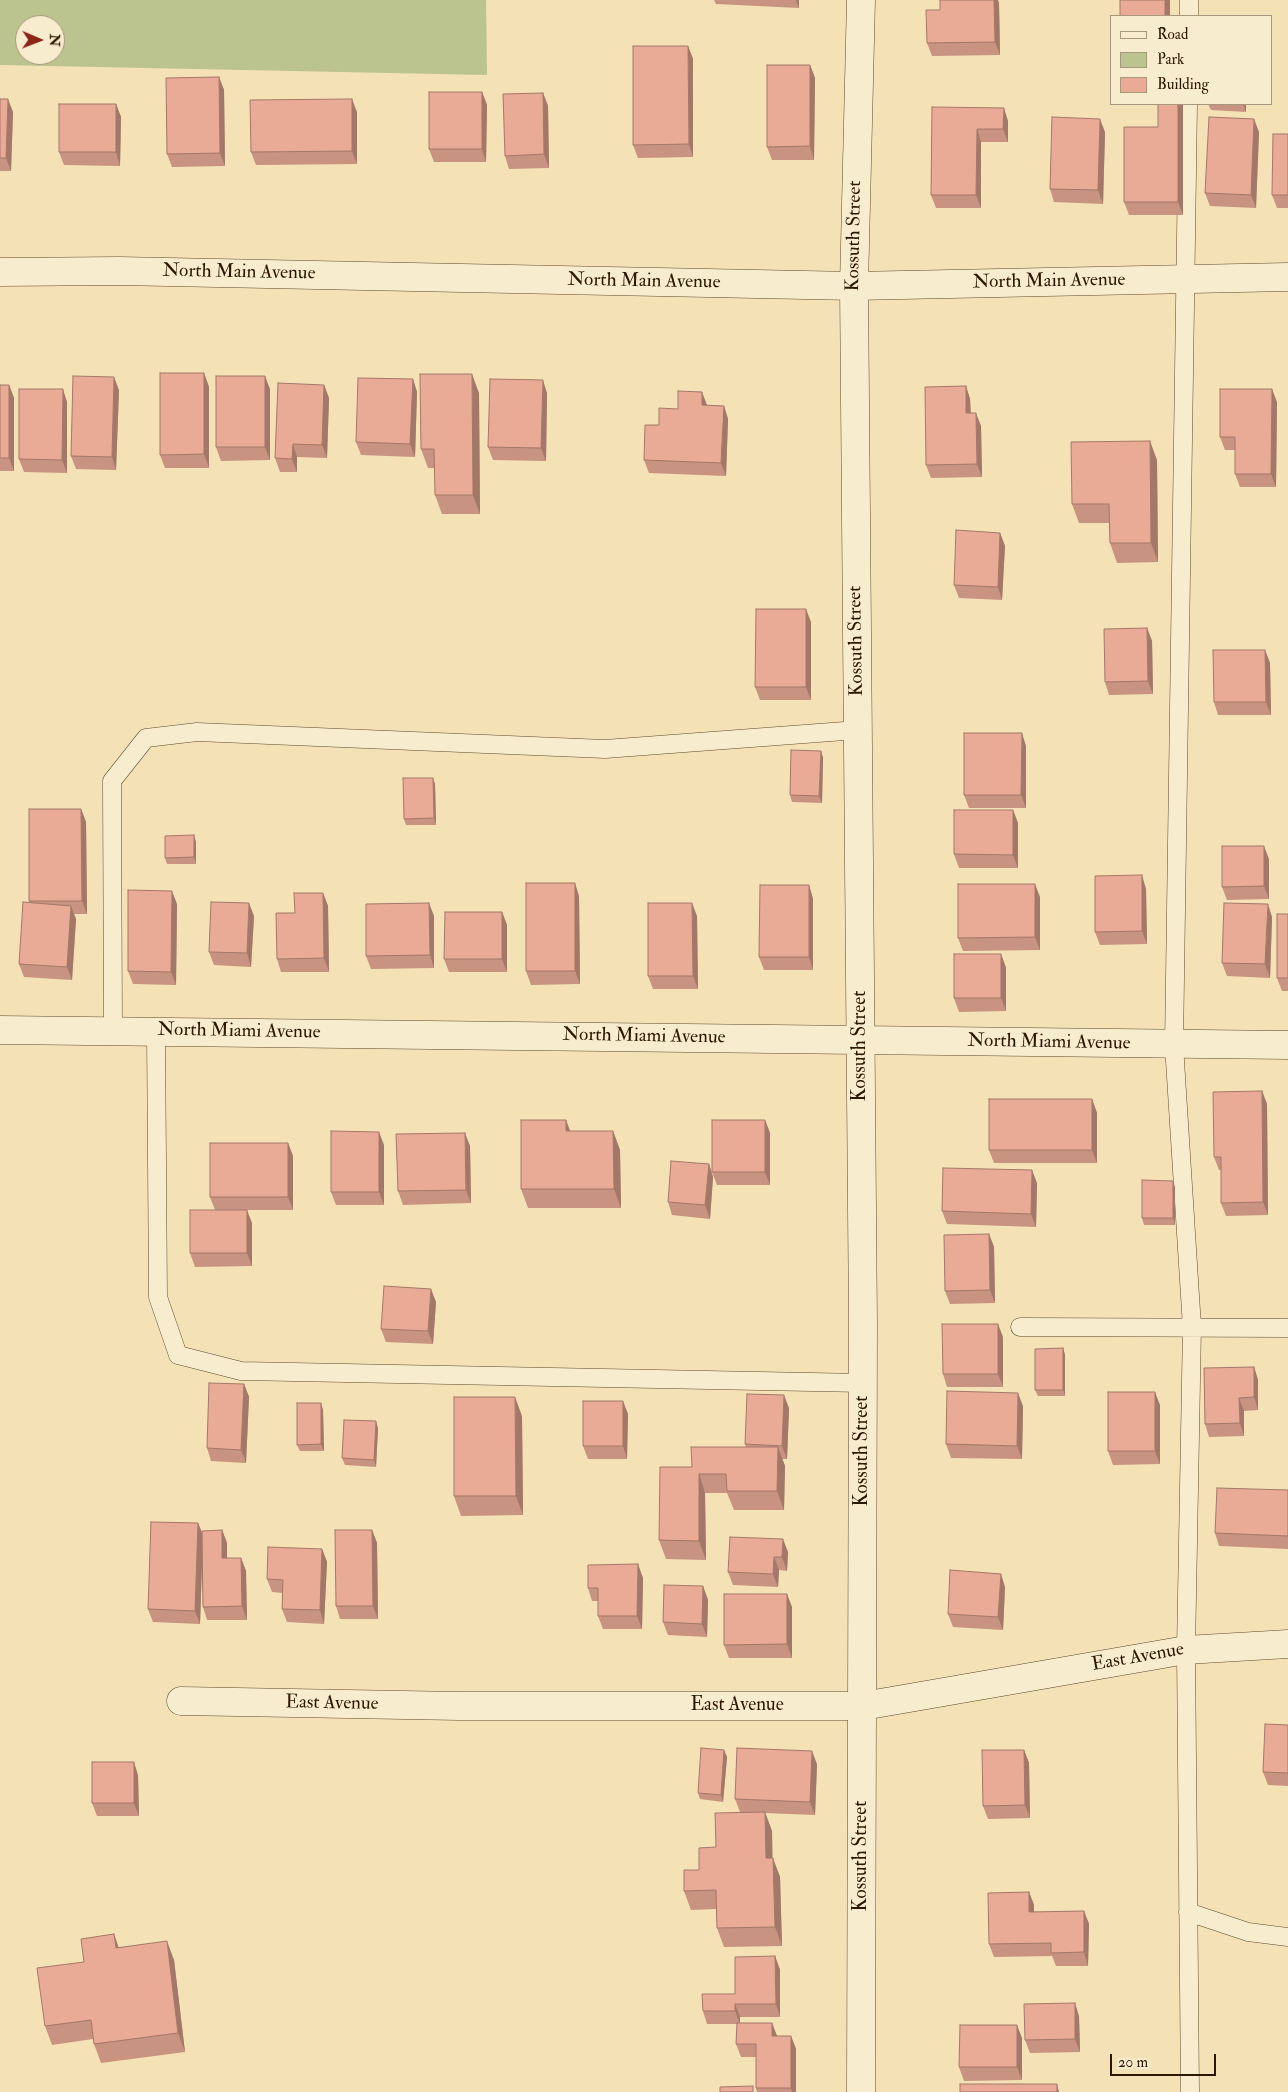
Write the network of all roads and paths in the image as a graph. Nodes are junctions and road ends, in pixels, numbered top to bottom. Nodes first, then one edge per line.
1 (861, 0) edge
2 (1189, 0) edge
3 (1189, 15) edge
4 (1188, 105) edge
5 (0, 272) edge
6 (1288, 278) edge
7 (1186, 280) junction
8 (854, 286) junction
9 (858, 730) junction
10 (0, 1030) edge
11 (113, 1031) junction
12 (156, 1032) junction
13 (861, 1040) junction
14 (1174, 1045) junction
15 (1288, 1045) edge
16 (1020, 1327) dead end
17 (1192, 1327) junction
18 (1288, 1328) edge
19 (863, 1383) junction
20 (1288, 1644) edge
21 (1186, 1650) junction
22 (181, 1701) dead end
23 (862, 1706) junction
24 (1188, 1912) junction
25 (1288, 1937) edge
26 (861, 2092) edge
27 (1190, 2092) edge

1 - 8 street, Kossuth Street
2 - 3 lane
4 - 7 lane
5 - 8 street, North Main Avenue
6 - 7 street, North Main Avenue
7 - 8 street, North Main Avenue
7 - 14 lane
8 - 9 street, Kossuth Street
9 - 11 lane
9 - 13 street, Kossuth Street
10 - 11 street, North Miami Avenue
11 - 12 street, North Miami Avenue
12 - 13 street, North Miami Avenue
12 - 19 lane
13 - 14 street, North Miami Avenue
13 - 19 street, Kossuth Street
14 - 15 street, North Miami Avenue
14 - 17 lane
16 - 17 lane
17 - 18 lane
17 - 21 lane
19 - 23 street, Kossuth Street
20 - 21 street, East Avenue
21 - 23 street, East Avenue
21 - 24 lane
22 - 23 street, East Avenue
23 - 26 street, Kossuth Street
24 - 25 lane
24 - 27 lane

